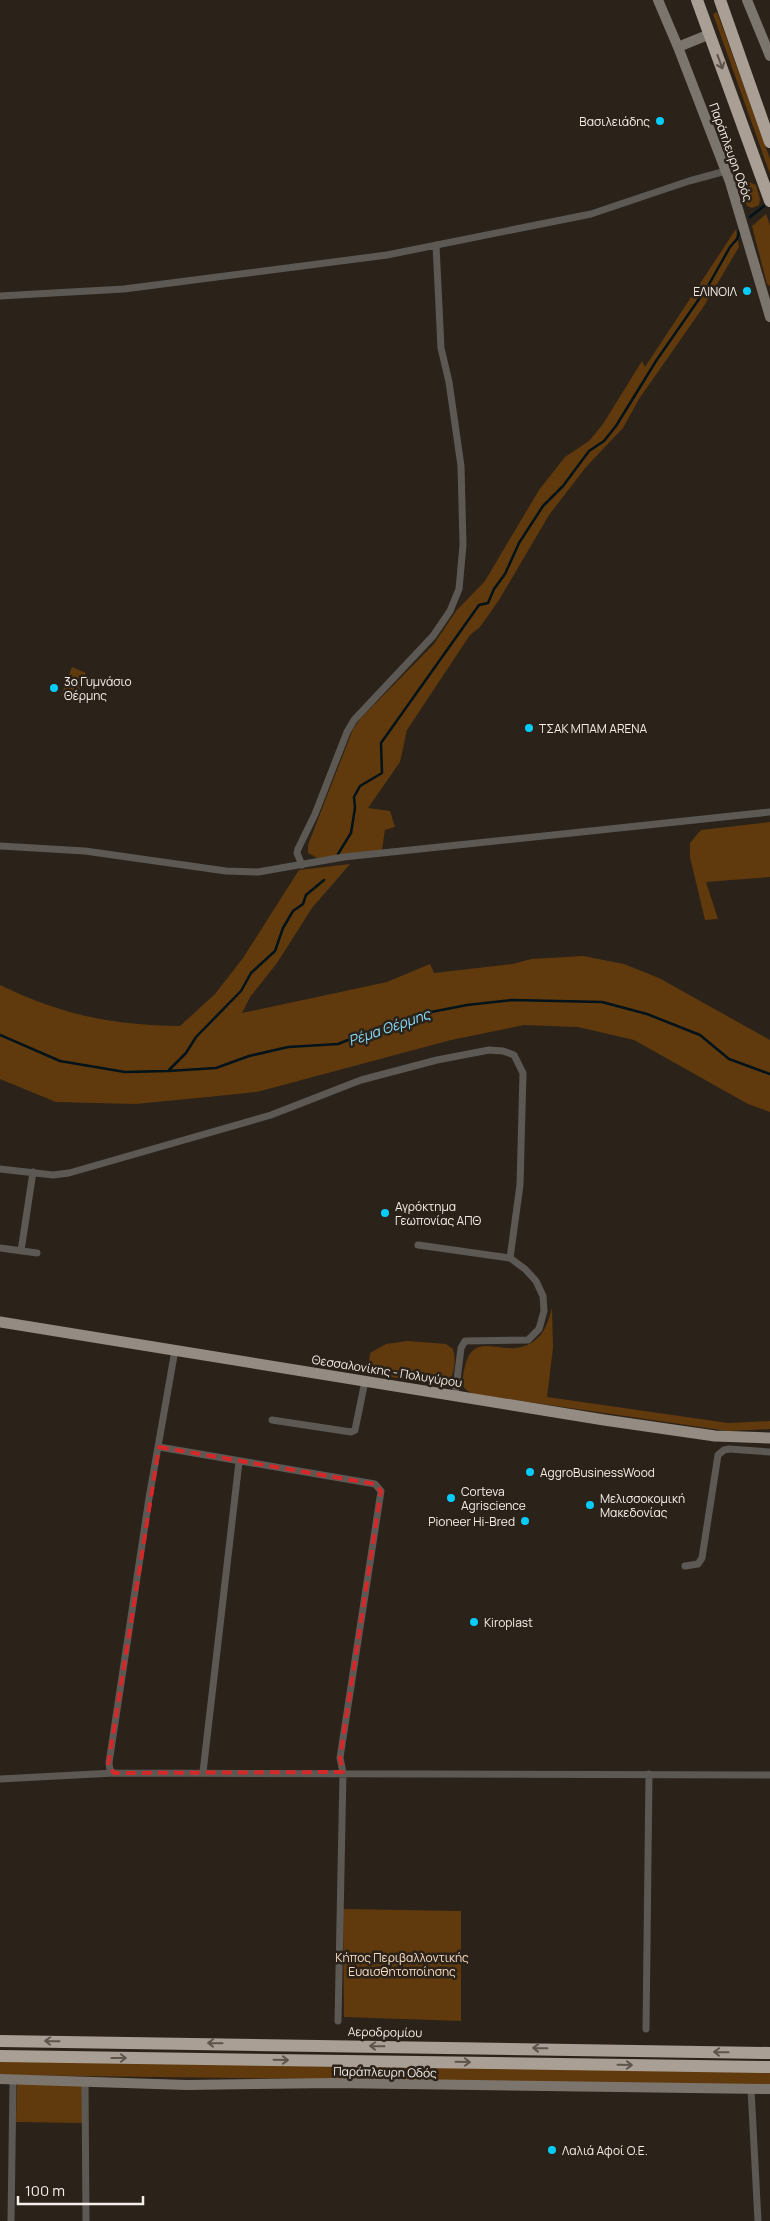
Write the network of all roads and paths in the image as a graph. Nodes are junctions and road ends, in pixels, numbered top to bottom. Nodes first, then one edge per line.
1 (658, 0) edge
2 (697, 0) edge
3 (720, 0) edge
4 (748, 0) edge
5 (710, 34) junction
6 (678, 47) junction
7 (770, 56) edge
8 (770, 142) edge
9 (726, 172) junction
10 (768, 195) edge
11 (436, 245) junction
12 (0, 296) edge
13 (770, 317) edge
14 (770, 812) edge
15 (0, 846) edge
16 (302, 864) junction
17 (0, 1168) edge
18 (33, 1172) junction
19 (418, 1245) dead end
20 (0, 1248) edge
21 (21, 1251) junction
22 (37, 1253) dead end
23 (510, 1258) junction
24 (0, 1322) edge
25 (175, 1350) junction
26 (365, 1381) junction
27 (456, 1396) junction
28 (272, 1420) dead end
29 (770, 1438) edge
30 (159, 1447) junction
31 (770, 1452) edge
32 (239, 1462) junction
33 (685, 1566) dead end
34 (114, 1772) junction
35 (203, 1772) junction
36 (343, 1772) junction
37 (649, 1774) junction
38 (770, 1775) edge
39 (0, 1779) edge
40 (338, 2021) dead end
41 (646, 2029) dead end
42 (0, 2041) edge
43 (770, 2053) edge
44 (0, 2056) edge
45 (770, 2067) edge
46 (0, 2079) edge
47 (13, 2080) junction
48 (85, 2081) junction
49 (751, 2089) junction
50 (770, 2090) edge
51 (12, 2221) edge
52 (86, 2221) edge
53 (758, 2221) edge

1 - 6 street, Παράπλευρη Οδός
2 - 5 highway
3 - 8 highway
4 - 7 street
5 - 6 street
5 -> 10 highway
6 - 9 street, Παράπλευρη Οδός
9 - 11 street
9 - 13 street, Παράπλευρη Οδός
11 - 12 street
11 - 16 street
14 - 16 street
15 - 16 street
17 - 18 street
18 - 21 street
18 - 23 street
19 - 23 street
20 - 21 street
21 - 22 street
23 - 27 street
24 - 25 main road, Θεσσαλονίκης - Πολυγύρου
25 - 26 main road, Θεσσαλονίκης - Πολυγύρου
25 - 30 street
26 - 27 main road, Θεσσαλονίκης - Πολυγύρου
26 - 28 street
27 - 29 main road, Θεσσαλονίκης - Πολυγύρου
30 - 32 street
30 - 34 street
31 - 33 street
32 - 35 street
32 - 36 street
34 - 35 street
34 - 39 street
35 - 36 street
36 - 37 street
36 - 40 street
37 - 38 street
37 - 41 street
43 -> 42 highway, Αεροδρομίου
44 -> 45 highway
46 - 47 street, Παράπλευρη Οδός
47 - 48 street, Παράπλευρη Οδός
47 - 51 street
48 - 49 street, Παράπλευρη Οδός
48 - 52 street
49 - 50 street, Παράπλευρη Οδός
49 - 53 street

